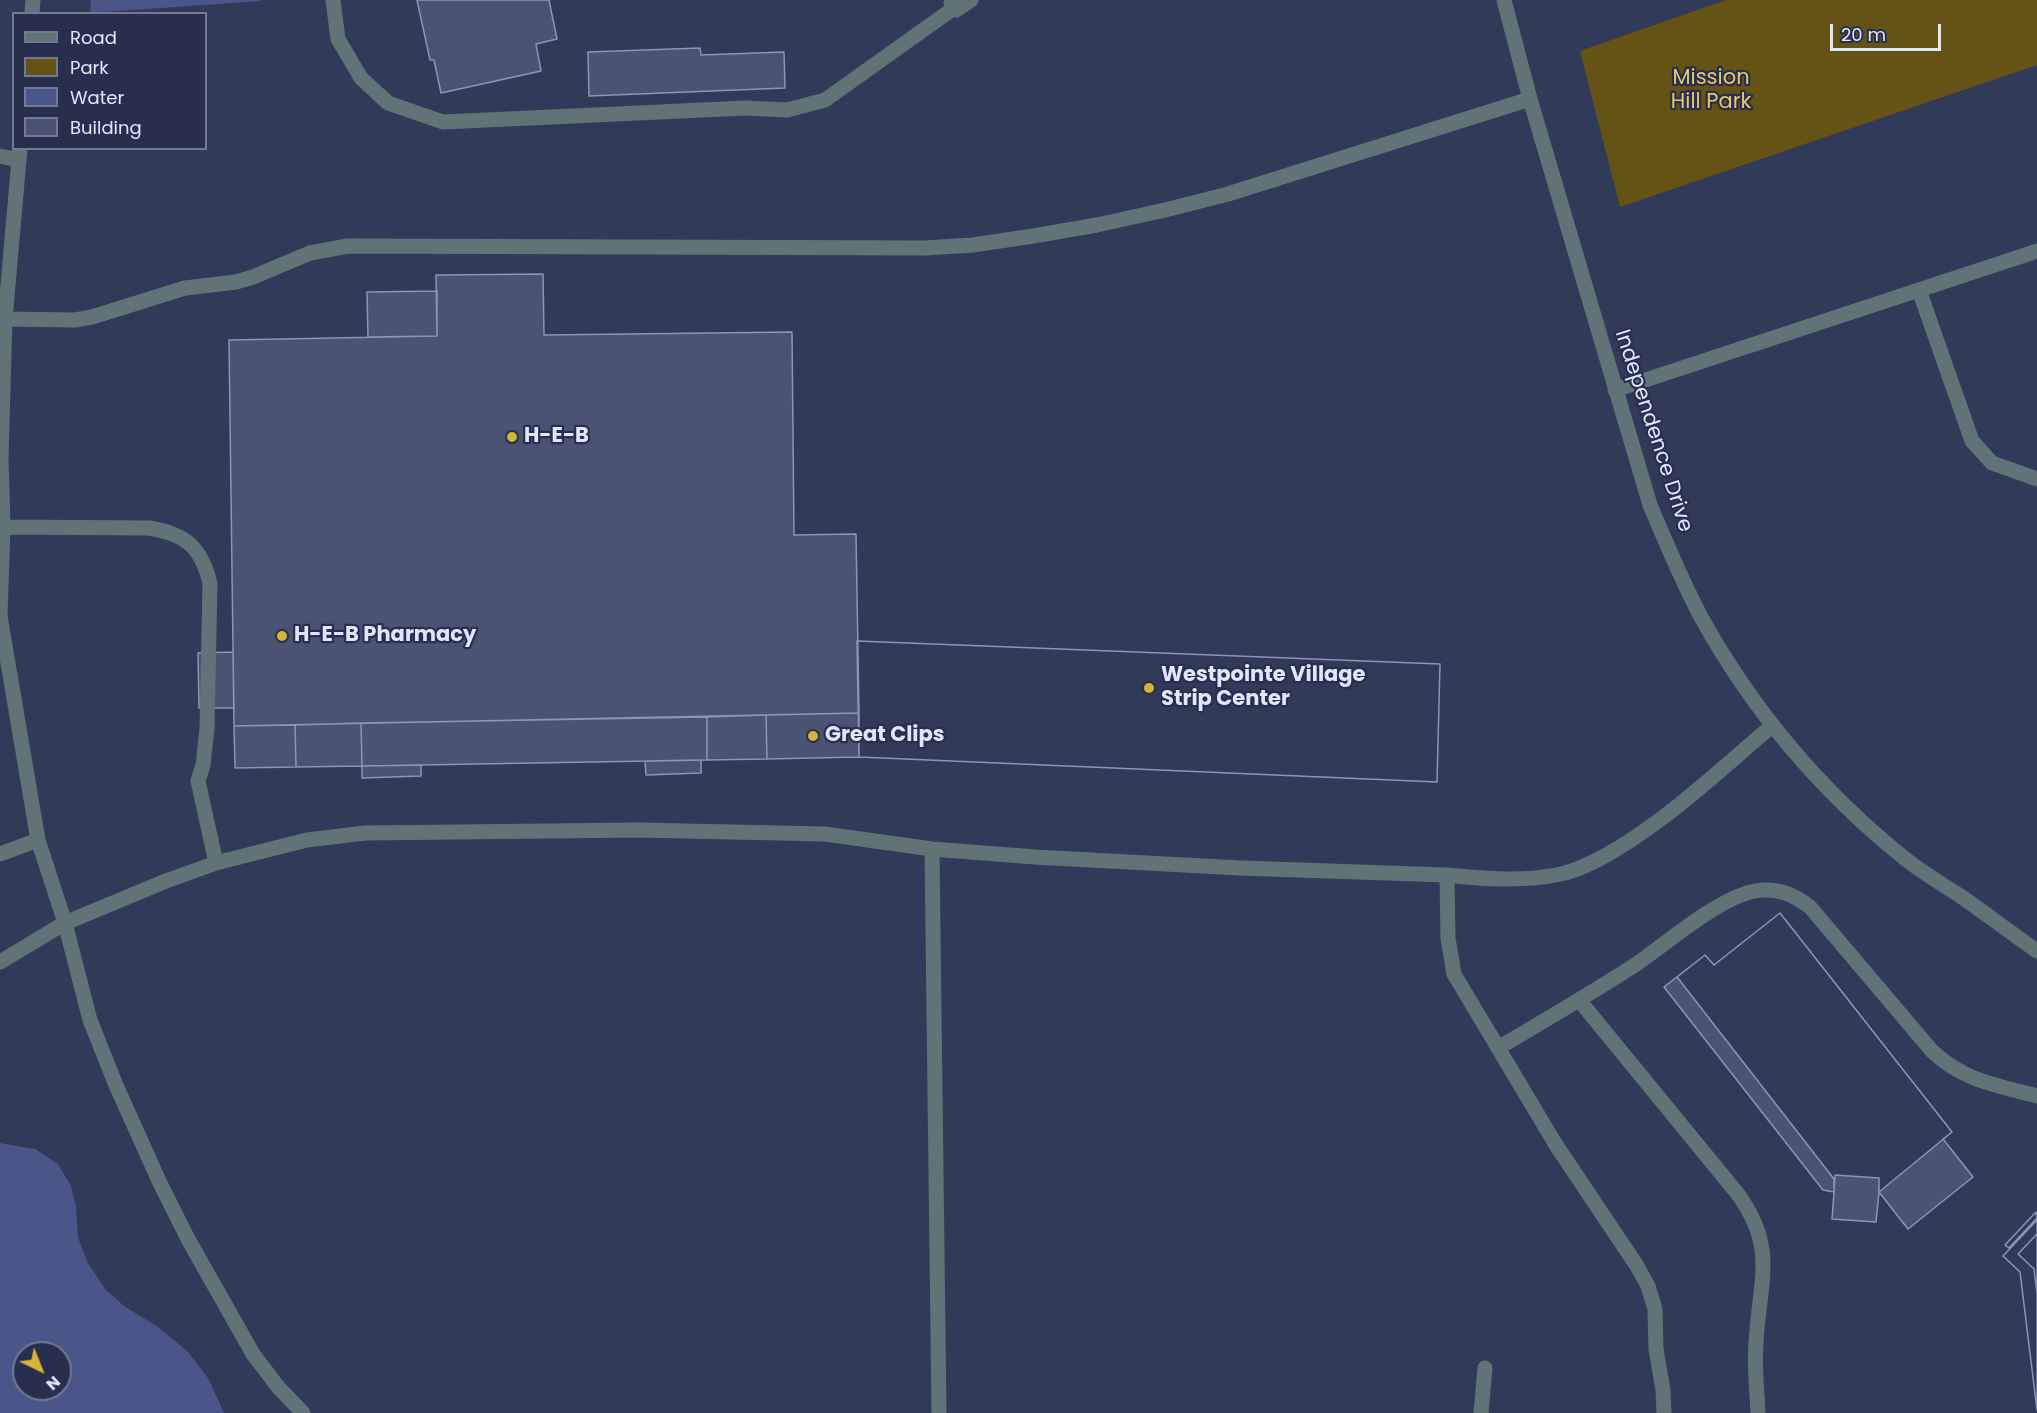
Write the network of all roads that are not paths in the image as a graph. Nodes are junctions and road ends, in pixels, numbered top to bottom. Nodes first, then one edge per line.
1 (333, 0) edge
2 (971, 0) edge
3 (1504, 0) edge
4 (951, 4) edge
5 (1530, 99) junction
6 (19, 154) edge
7 (0, 156) edge
8 (2037, 251) edge
9 (1919, 290) junction
10 (4, 319) junction
11 (1615, 390) junction
12 (2037, 479) edge
13 (3, 527) junction
14 (0, 616) edge
15 (1773, 725) junction
16 (38, 840) junction
17 (932, 849) junction
18 (0, 854) edge
19 (216, 863) junction
20 (1447, 875) junction
21 (65, 923) junction
22 (2037, 951) edge
23 (0, 962) edge
24 (1579, 1000) junction
25 (1498, 1048) junction
26 (2037, 1096) edge
27 (1485, 1368) dead end
28 (303, 1413) edge
29 (939, 1413) edge
30 (1481, 1413) edge
31 (1664, 1413) edge
32 (1758, 1413) edge

1 - 4 street
2 - 4 street
3 - 5 street, Independence Drive
5 - 10 street
5 - 11 street, Independence Drive
6 - 7 street
6 - 10 street
8 - 9 street
9 - 11 street
9 - 12 street
10 - 13 street
11 - 15 street, Independence Drive
13 - 14 street
13 - 19 street
14 - 16 street
15 - 20 street
15 - 22 street, Independence Drive
16 - 18 street
16 - 21 street
17 - 19 street
17 - 20 street
17 - 29 street
19 - 21 street
20 - 25 street
21 - 23 street
21 - 28 street
24 - 25 street
24 - 26 street
24 - 32 street
25 - 31 street
27 - 30 street

